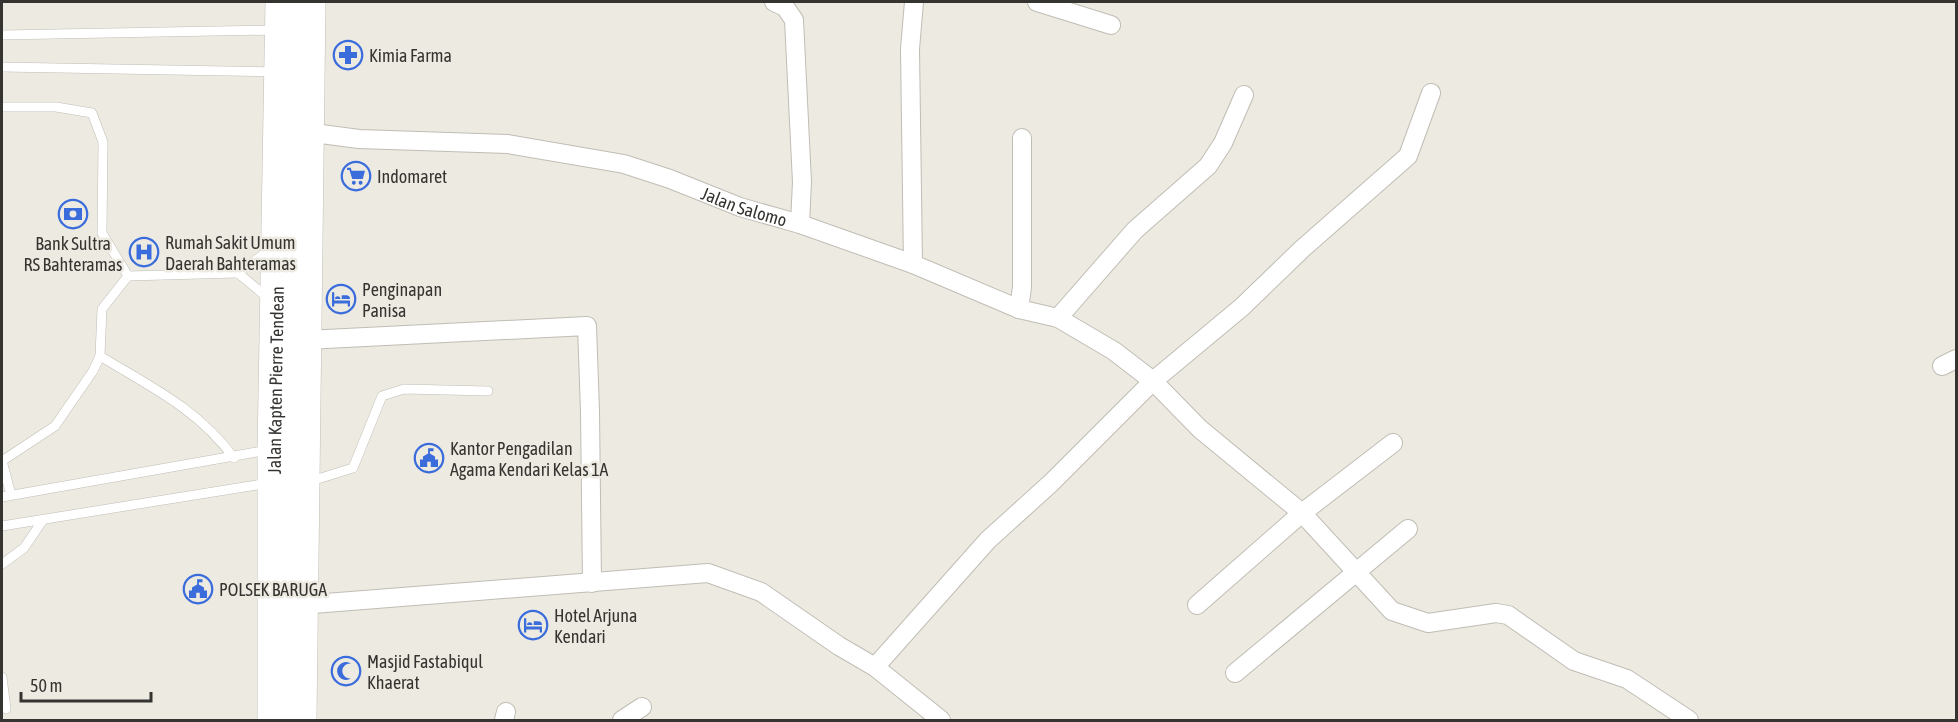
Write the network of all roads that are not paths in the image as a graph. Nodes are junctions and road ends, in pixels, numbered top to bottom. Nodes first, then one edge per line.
1 (309, 2) edge
2 (774, 2) edge
3 (914, 2) edge
4 (1037, 2) edge
5 (1111, 25) dead end
6 (2, 34) edge
7 (288, 42) edge
8 (2, 67) edge
9 (1431, 93) dead end
10 (1244, 95) dead end
11 (2, 107) edge
12 (306, 132) junction
13 (1022, 138) dead end
14 (800, 224) junction
15 (278, 243) junction
16 (912, 264) junction
17 (238, 273) junction
18 (128, 276) junction
19 (277, 305) junction
20 (1019, 309) junction
21 (1058, 318) junction
22 (306, 340) junction
23 (100, 356) junction
24 (1153, 381) junction
25 (488, 392) dead end
26 (1393, 443) dead end
27 (234, 458) junction
28 (286, 468) junction
29 (6, 496) edge
30 (1302, 513) junction
31 (43, 519) junction
32 (2, 526) edge
33 (1408, 529) dead end
34 (2, 564) edge
35 (1355, 574) junction
36 (592, 583) junction
37 (300, 605) junction
38 (1197, 605) dead end
39 (875, 666) junction
40 (1235, 673) dead end
41 (2, 677) edge
42 (642, 707) dead end
43 (6, 709) dead end
44 (274, 720) edge
45 (300, 720) edge
46 (622, 720) edge
47 (941, 720) edge
48 (1689, 720) edge

1 - 7 highway, Jalan Kapten Pierre Tendean
2 - 14 street
3 - 16 street
4 - 5 street
6 - 7 lane
7 - 8 lane
7 - 12 highway, Jalan Kapten Pierre Tendean
7 - 15 highway, Jalan Kapten Pierre Tendean
9 - 24 street
10 - 21 street
11 - 18 lane
12 - 14 street, Jalan Salomo
12 - 22 highway, Jalan Kapten Pierre Tendean
13 - 20 street
14 - 16 street, Jalan Salomo
15 - 17 lane
15 - 19 highway, Jalan Kapten Pierre Tendean
16 - 20 street, Jalan Salomo
17 - 18 lane
17 - 19 lane
18 - 23 lane
19 - 28 highway, Jalan Kapten Pierre Tendean
20 - 21 street, Jalan Salomo
21 - 24 street, Jalan Salomo
22 - 28 highway, Jalan Kapten Pierre Tendean
22 - 36 street
23 - 27 lane
23 - 29 lane
24 - 30 street, Jalan Salomo
24 - 39 street
25 - 28 lane
26 - 30 street
27 - 28 lane
27 - 29 lane
28 - 31 lane
28 - 37 highway, Jalan Kapten Pierre Tendean
28 - 44 highway, Jalan Kapten Pierre Tendean
30 - 35 street, Jalan Salomo
30 - 38 street
31 - 32 lane
31 - 34 lane
33 - 35 street
35 - 40 street
35 - 48 street, Jalan Salomo
36 - 37 street
36 - 39 street
37 - 45 highway, Jalan Kapten Pierre Tendean
39 - 47 street
41 - 43 lane
42 - 46 street

